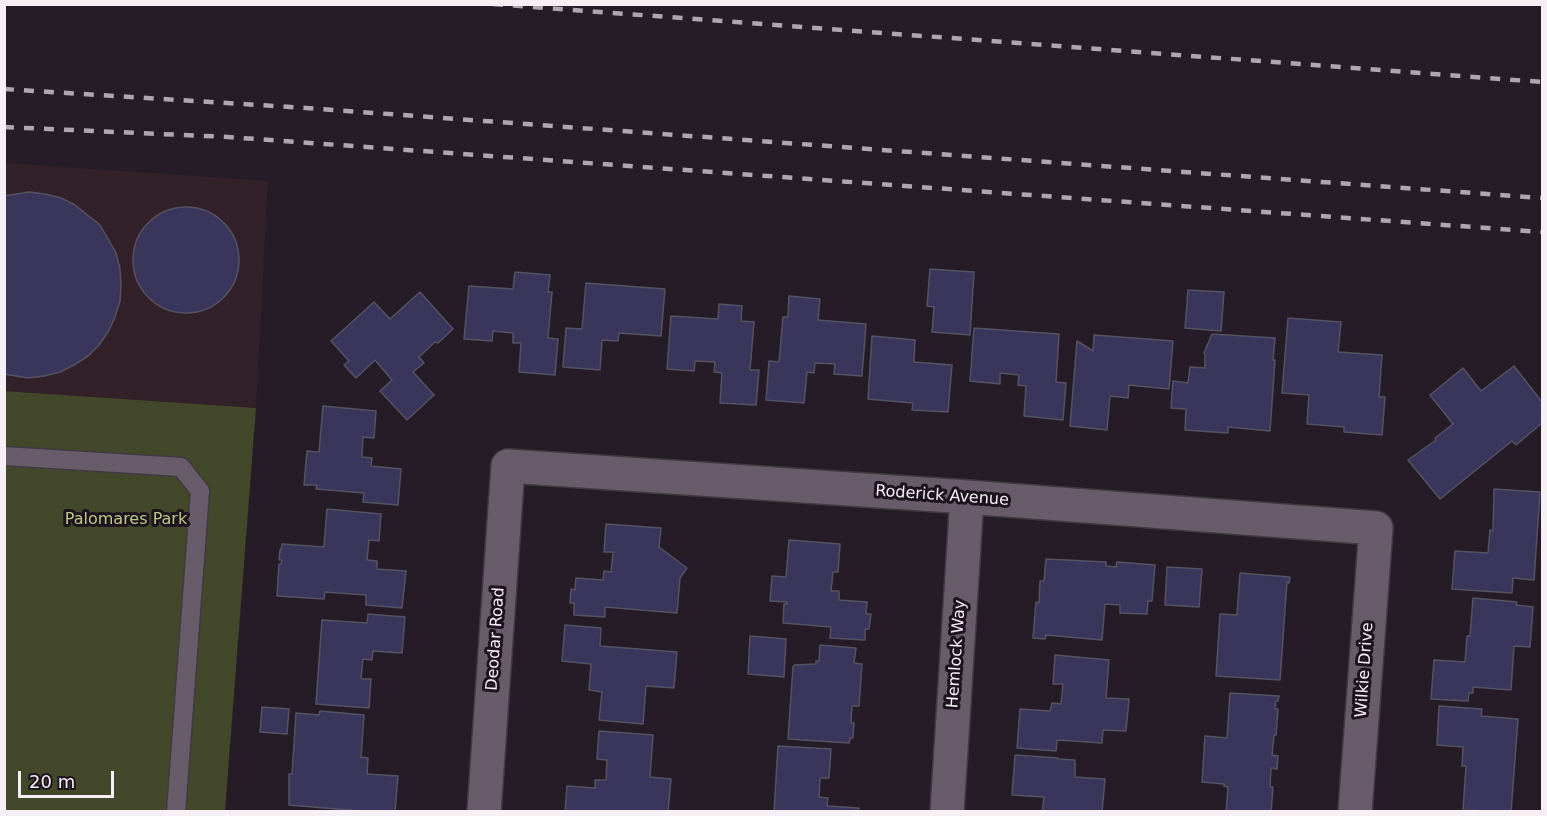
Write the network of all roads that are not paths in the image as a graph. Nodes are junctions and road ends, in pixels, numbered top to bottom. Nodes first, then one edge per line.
1 (4, 456) edge
2 (508, 466) joint
3 (967, 497) junction
4 (1376, 528) joint
5 (176, 812) edge
6 (484, 812) edge
7 (947, 812) edge
8 (1355, 812) edge

1 - 5 lane
2 - 3 street, Roderick Avenue
2 - 6 street, Deodar Road
3 - 4 street, Roderick Avenue
3 - 7 street, Hemlock Way
4 - 8 street, Wilkie Drive

